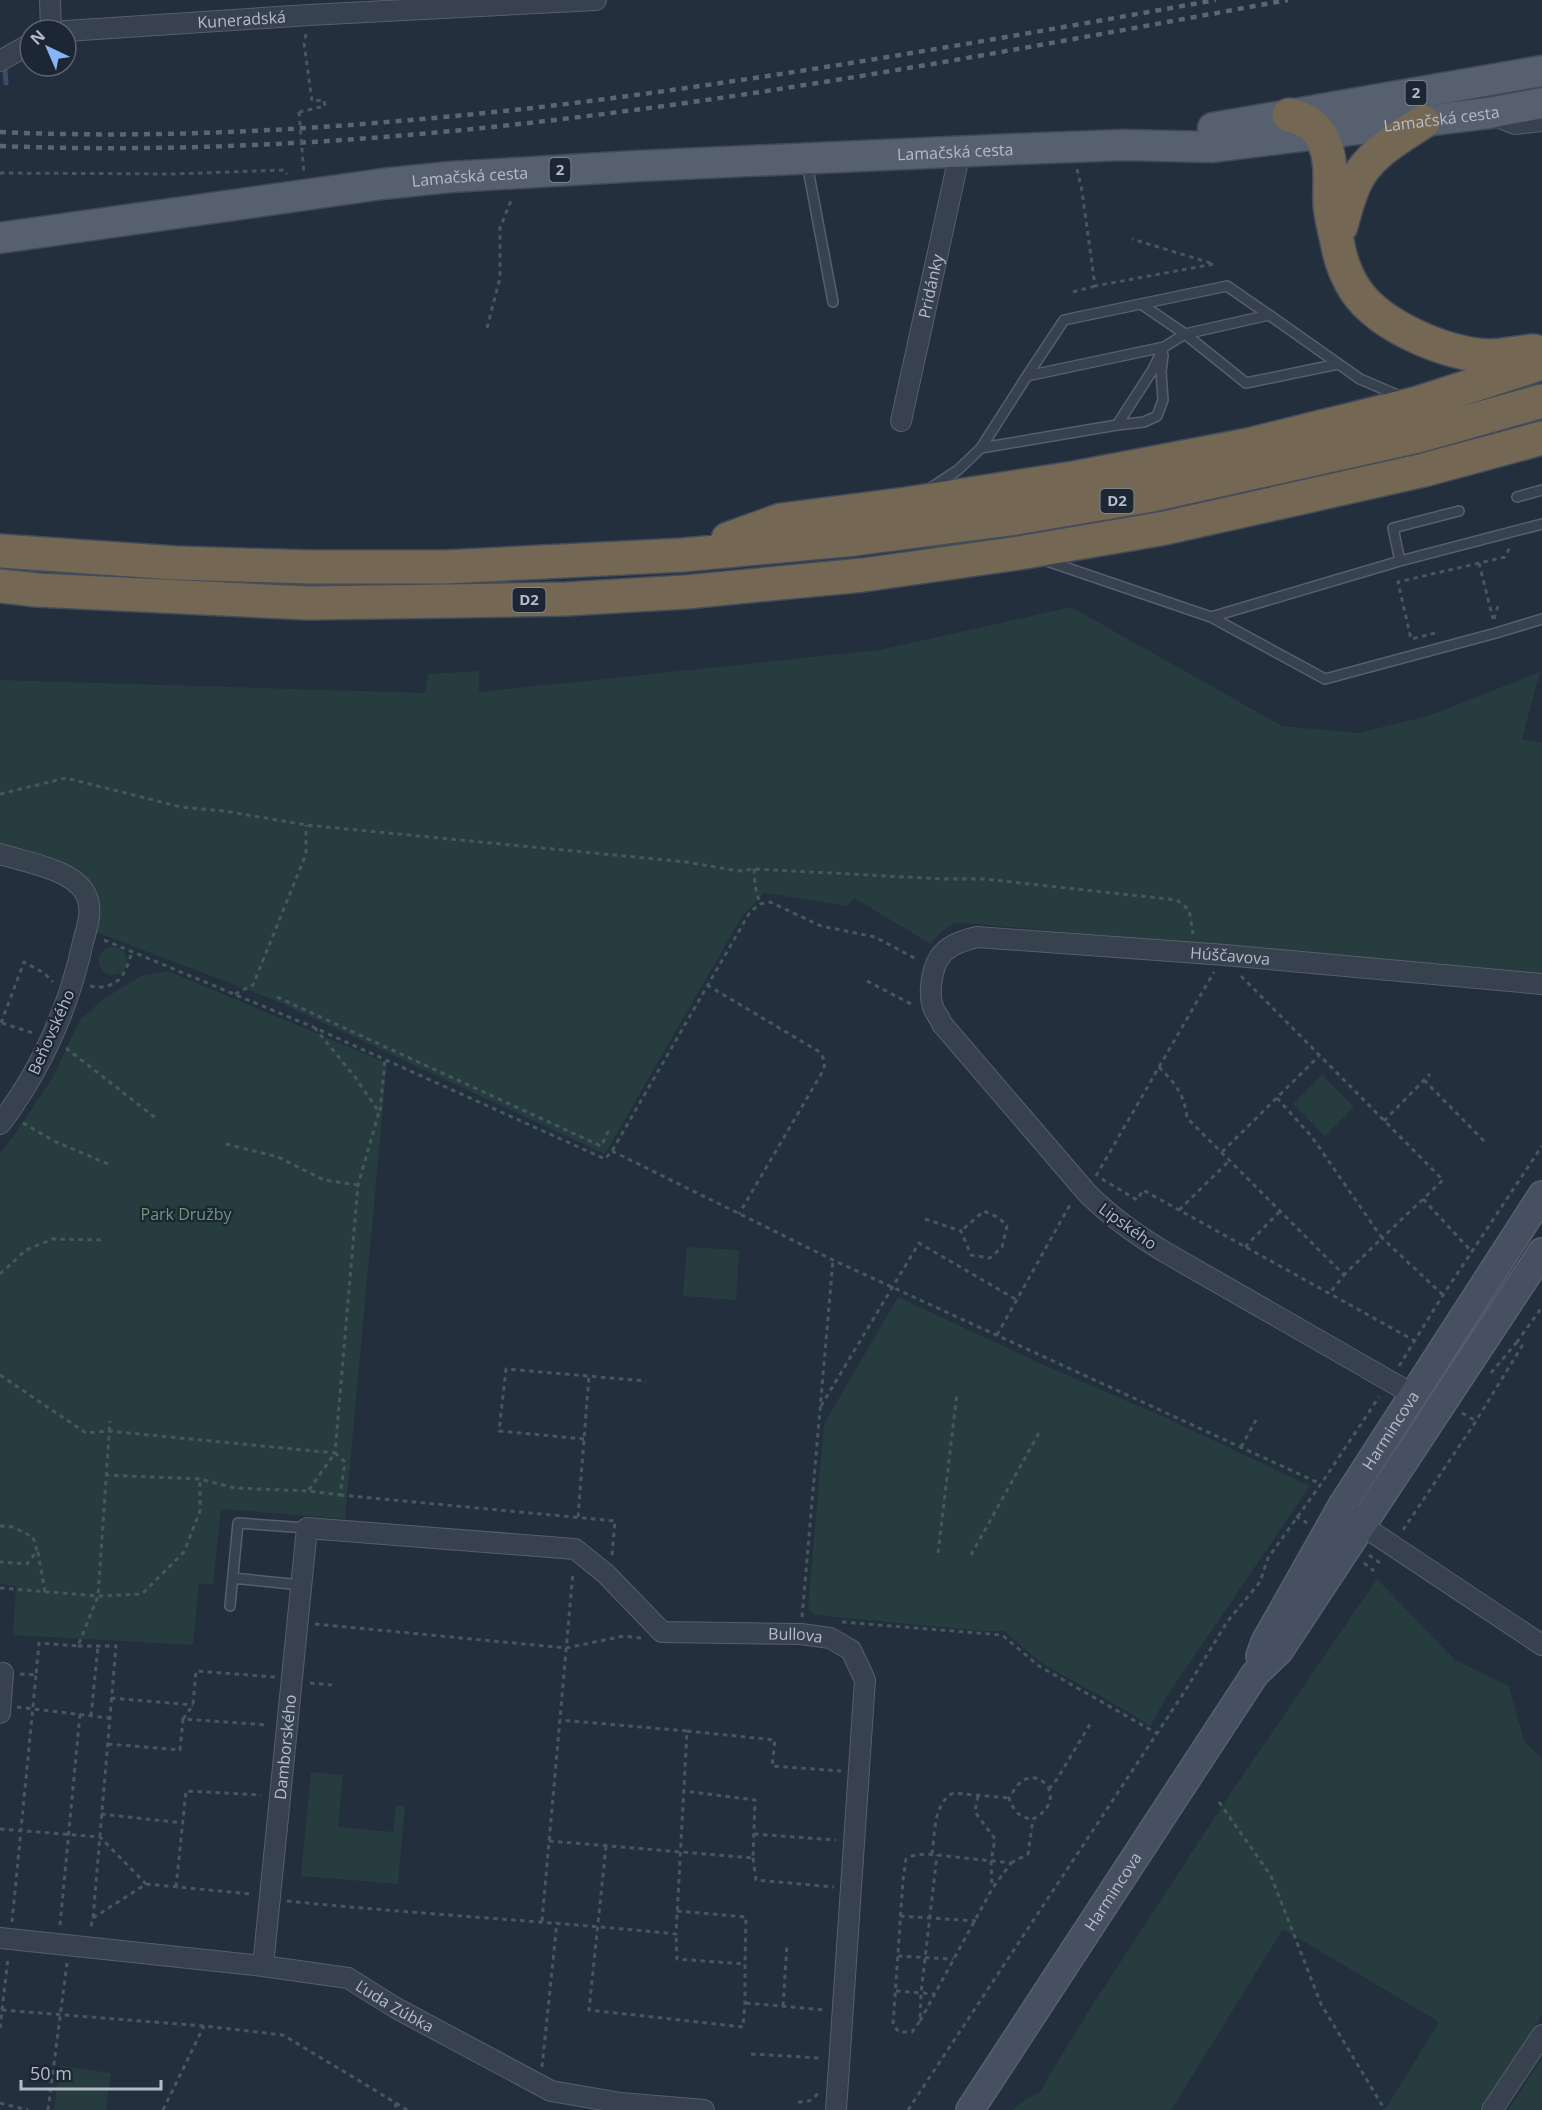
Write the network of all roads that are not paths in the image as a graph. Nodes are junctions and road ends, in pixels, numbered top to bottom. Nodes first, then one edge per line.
1 (50, 0) edge
2 (596, 0) edge
3 (308, 7) edge
4 (51, 18) edge
5 (78, 30) edge
6 (18, 51) edge
7 (0, 61) edge
8 (1542, 71) edge
9 (1542, 103) edge
10 (1289, 115) junction
11 (1502, 119) junction
12 (1423, 122) junction
13 (1542, 122) edge
14 (1320, 135) junction
15 (1124, 145) junction
16 (960, 152) junction
17 (809, 158) junction
18 (0, 238) edge
19 (1337, 242) junction
20 (833, 302) dead end
21 (1141, 304) junction
22 (1269, 315) junction
23 (1185, 334) junction
24 (1164, 347) junction
25 (1542, 350) edge
26 (1542, 363) edge
27 (1338, 364) junction
28 (1027, 376) junction
29 (1542, 401) edge
30 (1418, 403) junction
31 (901, 421) dead end
32 (1117, 425) junction
33 (1542, 438) edge
34 (981, 448) junction
35 (1502, 449) junction
36 (1542, 449) edge
37 (1542, 490) edge
38 (1517, 497) dead end
39 (906, 504) junction
40 (1459, 512) dead end
41 (1542, 524) edge
42 (0, 550) edge
43 (1019, 553) junction
44 (684, 555) junction
45 (1401, 561) junction
46 (0, 586) edge
47 (37, 590) junction
48 (0, 596) edge
49 (1211, 617) junction
50 (1542, 619) edge
51 (0, 854) edge
52 (934, 971) joint
53 (1542, 984) edge
54 (9, 1122) edge
55 (1542, 1195) edge
56 (1542, 1252) edge
57 (1414, 1395) junction
58 (1343, 1504) junction
59 (1363, 1526) junction
60 (307, 1528) junction
61 (233, 1578) junction
62 (301, 1585) junction
63 (230, 1606) dead end
64 (1542, 1645) edge
65 (3, 1672) road end
66 (1255, 1674) junction
67 (1, 1706) edge
68 (0, 1713) edge
69 (5, 1939) edge
70 (262, 1966) junction
71 (1542, 2035) edge
72 (704, 2110) edge
73 (836, 2110) edge
74 (970, 2110) edge
75 (1492, 2110) edge

1 - 4 street
2 - 3 street, Kuneradská
3 - 5 street, Kuneradská
6 - 7 street
8 - 10 main road, Lamačská cesta / 2
9 - 11 main road, Lamačská cesta / 2
10 - 14 highway
10 - 15 main road, Lamačská cesta / 2
11 - 12 main road, Lamačská cesta / 2
11 - 13 street, Lamačská cesta
12 - 14 main road, Lamačská cesta / 2
12 - 19 highway
14 - 15 main road, Lamačská cesta / 2
14 - 19 highway
15 - 16 main road, Lamačská cesta / 2
16 - 17 main road, Lamačská cesta / 2
16 - 31 street, Pridánky
17 - 18 main road, Lamačská cesta / 2
17 - 20 lane
19 - 25 highway
21 - 22 lane
21 - 23 lane
21 - 28 lane
22 - 23 lane
22 - 27 lane
23 - 24 lane
23 - 27 lane
24 - 28 lane
24 - 32 lane
24 - 32 lane
26 - 30 highway
27 - 30 lane
28 - 34 lane
29 - 44 highway, D2
30 - 39 highway
32 - 34 lane
33 - 35 highway, D2
34 - 39 lane
35 - 36 highway
35 - 43 highway, D2
37 - 38 lane
39 - 44 highway
40 - 45 lane
41 - 45 lane
42 - 44 highway, D2
43 - 47 highway, D2
43 - 49 lane
45 - 49 lane
46 - 47 highway, D2
47 - 48 highway
49 - 50 lane
51 - 54 street, Beňovského
52 - 53 street, Húščavova
52 - 57 street, Lipského
55 - 57 street, Harmincova
56 - 59 street, Harmincova
57 - 58 street, Harmincova
58 - 59 street
58 - 66 street, Harmincova
59 - 64 street
59 - 66 street, Harmincova
60 - 61 lane
60 - 62 street, Damborského
60 - 73 street, Bullova
61 - 62 lane
61 - 63 lane
62 - 70 street, Damborského
65 - 67 street
66 - 74 street, Harmincova
67 - 68 street
69 - 70 street, Ľuda Zúbka
70 - 72 street, Ľuda Zúbka
71 - 75 street

